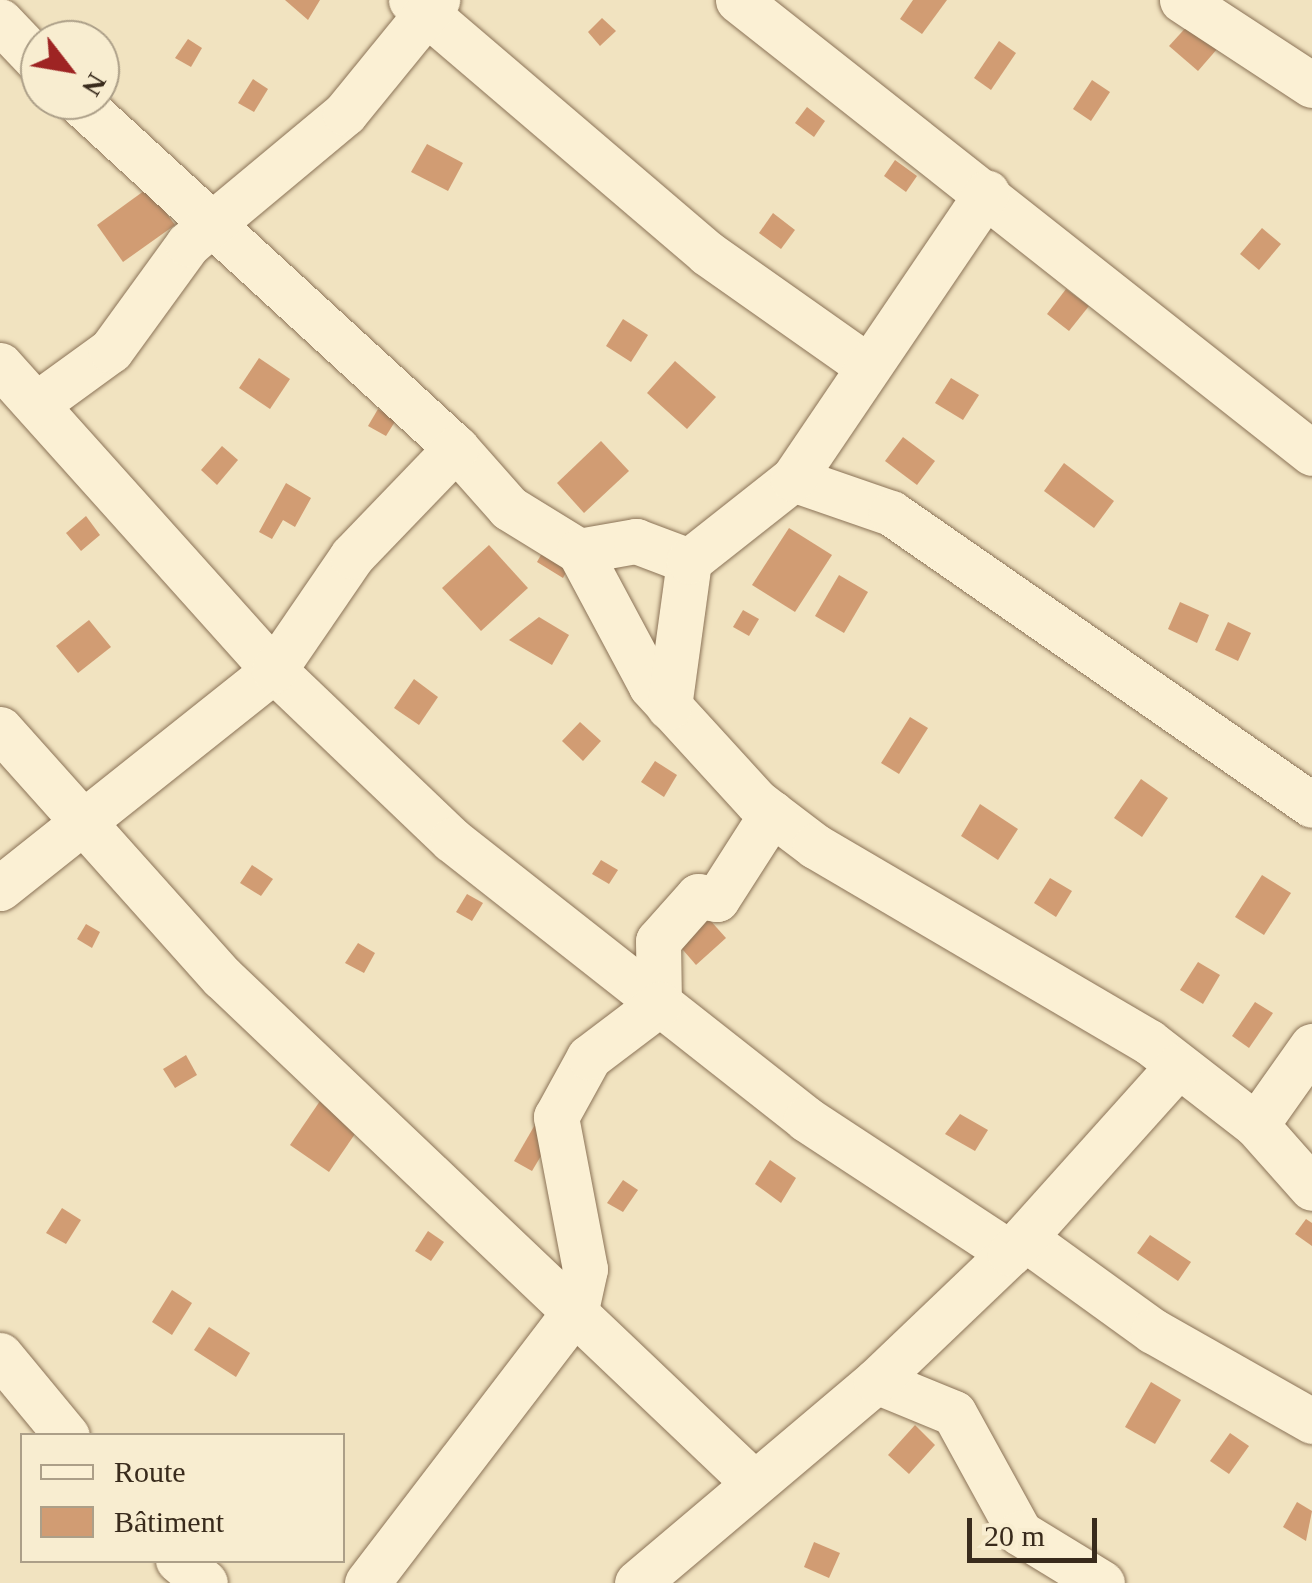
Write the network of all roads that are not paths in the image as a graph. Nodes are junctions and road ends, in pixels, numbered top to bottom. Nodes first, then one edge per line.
1 (738, 0) edge
2 (1182, 0) edge
3 (426, 4) edge
4 (0, 22) edge
5 (20, 42) edge
6 (1312, 85) edge
7 (98, 120) edge
8 (988, 193) junction
9 (213, 232) junction
10 (0, 365) edge
11 (867, 366) junction
12 (38, 403) junction
13 (456, 448) junction
14 (1312, 453) edge
15 (793, 479) junction
16 (578, 551) junction
17 (688, 561) junction
18 (274, 670) junction
19 (669, 707) junction
20 (0, 729) edge
21 (1312, 805) edge
22 (772, 813) junction
23 (82, 832) junction
24 (0, 888) edge
25 (659, 1004) junction
26 (1312, 1046) edge
27 (1178, 1066) junction
28 (1256, 1125) junction
29 (1312, 1188) edge
30 (1017, 1245) junction
31 (576, 1310) junction
32 (0, 1355) edge
33 (876, 1382) junction
34 (1312, 1420) edge
35 (65, 1433) edge
36 (753, 1482) junction
37 (182, 1563) edge
38 (205, 1583) edge
39 (367, 1583) edge
40 (638, 1583) edge
41 (1102, 1583) edge

1 - 8 street
2 - 6 street
3 - 9 street
3 - 11 street
4 - 5 street
7 - 9 street
8 - 11 street
8 - 14 street
9 - 12 street
9 - 13 street
10 - 12 street
11 - 15 street
12 - 18 street
13 - 16 street
13 - 18 street
15 - 17 street
15 - 21 street
16 - 17 street
16 - 19 street
17 - 19 street
18 - 23 street
18 - 25 street
19 - 22 street
20 - 23 street
22 - 25 street
22 - 27 street
23 - 24 street
23 - 31 street
25 - 30 street
25 - 31 street
26 - 28 street
27 - 28 street
27 - 30 street
28 - 29 street
30 - 33 street
30 - 34 street
31 - 36 street
31 - 39 street
32 - 35 street
33 - 36 street
33 - 41 street
36 - 40 street
37 - 38 street

